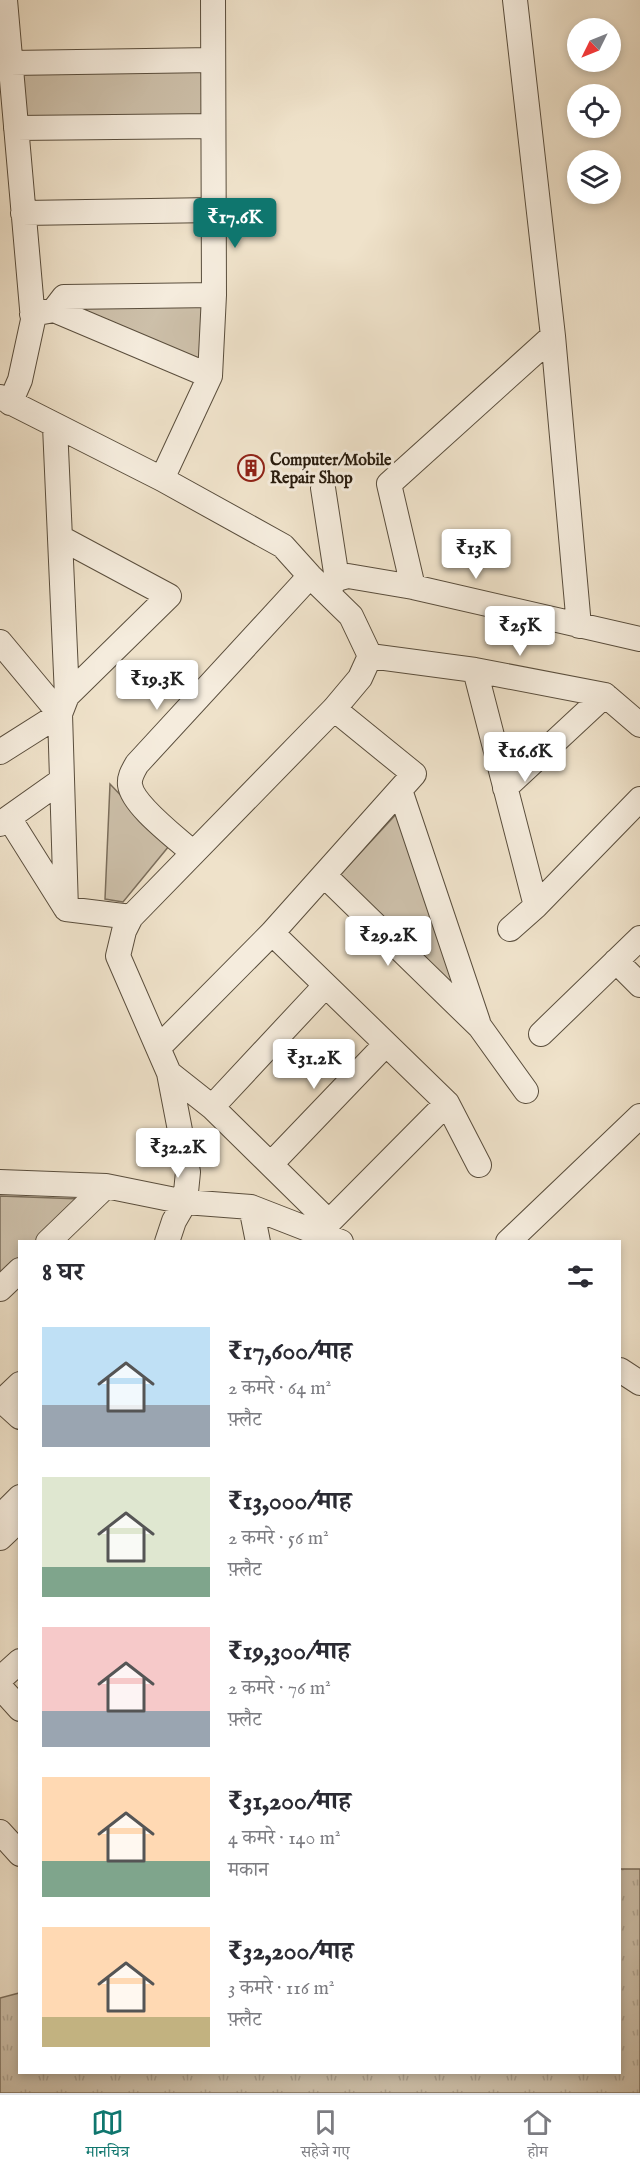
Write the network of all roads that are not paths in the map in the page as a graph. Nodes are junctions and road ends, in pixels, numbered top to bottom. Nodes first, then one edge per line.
1 (5, 0) edge
2 (213, 0) edge
3 (515, 0) edge
4 (213, 60) junction
5 (10, 63) junction
6 (213, 126) junction
7 (16, 128) junction
8 (214, 210) junction
9 (23, 213) junction
10 (214, 295) junction
11 (43, 312) junction
12 (553, 336) junction
13 (210, 376) junction
14 (5, 400) edge
15 (56, 426) junction
16 (162, 478) junction
17 (323, 488) dead end
18 (61, 538) junction
19 (324, 582) junction
20 (413, 587) junction
21 (579, 626) junction
22 (640, 639) edge
23 (0, 642) edge
24 (370, 656) junction
25 (475, 670) junction
26 (605, 694) junction
27 (64, 705) junction
28 (334, 709) junction
29 (640, 726) edge
30 (0, 752) edge
31 (62, 780) junction
32 (505, 788) junction
33 (400, 790) junction
34 (640, 799) edge
35 (5, 821) edge
36 (193, 853) junction
37 (324, 876) junction
38 (536, 906) junction
39 (66, 909) junction
40 (131, 917) junction
41 (510, 929) dead end
42 (272, 933) junction
43 (640, 938) edge
44 (616, 961) junction
45 (640, 985) edge
46 (325, 986) junction
47 (480, 1027) junction
48 (541, 1034) dead end
49 (386, 1044) junction
50 (159, 1047) junction
51 (169, 1073) junction
52 (526, 1091) dead end
53 (447, 1103) junction
54 (212, 1107) junction
55 (640, 1116) edge
56 (271, 1164) junction
57 (479, 1165) dead end
58 (0, 1182) edge
59 (106, 1186) junction
60 (185, 1202) junction
61 (251, 1207) junction
62 (324, 1227) junction
63 (50, 1240) edge
64 (168, 1240) edge
65 (258, 1240) edge
66 (340, 1240) edge
67 (510, 1240) edge
68 (18, 1272) edge
69 (0, 1289) edge
70 (621, 1371) edge
71 (640, 1383) edge
72 (18, 1387) edge
73 (7, 1406) edge
74 (18, 1499) edge
75 (0, 1516) edge
76 (18, 1522) edge
77 (0, 1538) edge
78 (18, 1663) edge
79 (0, 1679) edge
80 (0, 1687) edge
81 (18, 1707) edge
82 (0, 1832) edge
83 (18, 1852) edge

1 - 5 street
2 - 4 street
3 - 12 street
4 - 5 street
4 - 6 street
5 - 7 street
6 - 7 street
6 - 8 street
7 - 9 street
8 - 9 street
8 - 10 street
9 - 11 street
10 - 11 street
10 - 13 street
11 - 13 street
11 - 14 street
12 - 20 street
12 - 21 street
13 - 16 street
14 - 15 street
15 - 16 street
15 - 18 street
16 - 19 street
17 - 19 street
18 - 27 street
18 - 27 street
19 - 20 street
19 - 24 street
19 - 36 street
20 - 21 street
21 - 22 street
23 - 27 street
24 - 25 street
24 - 28 street
25 - 26 street
25 - 32 street
26 - 29 street
26 - 32 street
27 - 30 street
27 - 31 street
28 - 33 street
28 - 36 street
31 - 35 street
31 - 39 street
32 - 38 street
33 - 37 street
33 - 47 street
34 - 38 street
35 - 39 street
36 - 40 street
37 - 42 street
37 - 47 street
38 - 41 street
39 - 40 street
40 - 50 street
42 - 46 street
42 - 50 street
43 - 44 street
44 - 45 street
44 - 48 street
46 - 49 street
46 - 54 street
47 - 52 street
49 - 53 street
49 - 56 street
50 - 51 street
51 - 54 street
51 - 60 street
53 - 57 street
53 - 62 street
54 - 56 street
55 - 67 street
56 - 62 street
58 - 59 street
59 - 60 street
59 - 63 street
60 - 61 street
60 - 64 street
61 - 62 street
61 - 65 street
62 - 66 street
68 - 69 street
70 - 71 street
72 - 73 street
74 - 75 street
76 - 77 street
78 - 79 street
80 - 81 street
82 - 83 street

